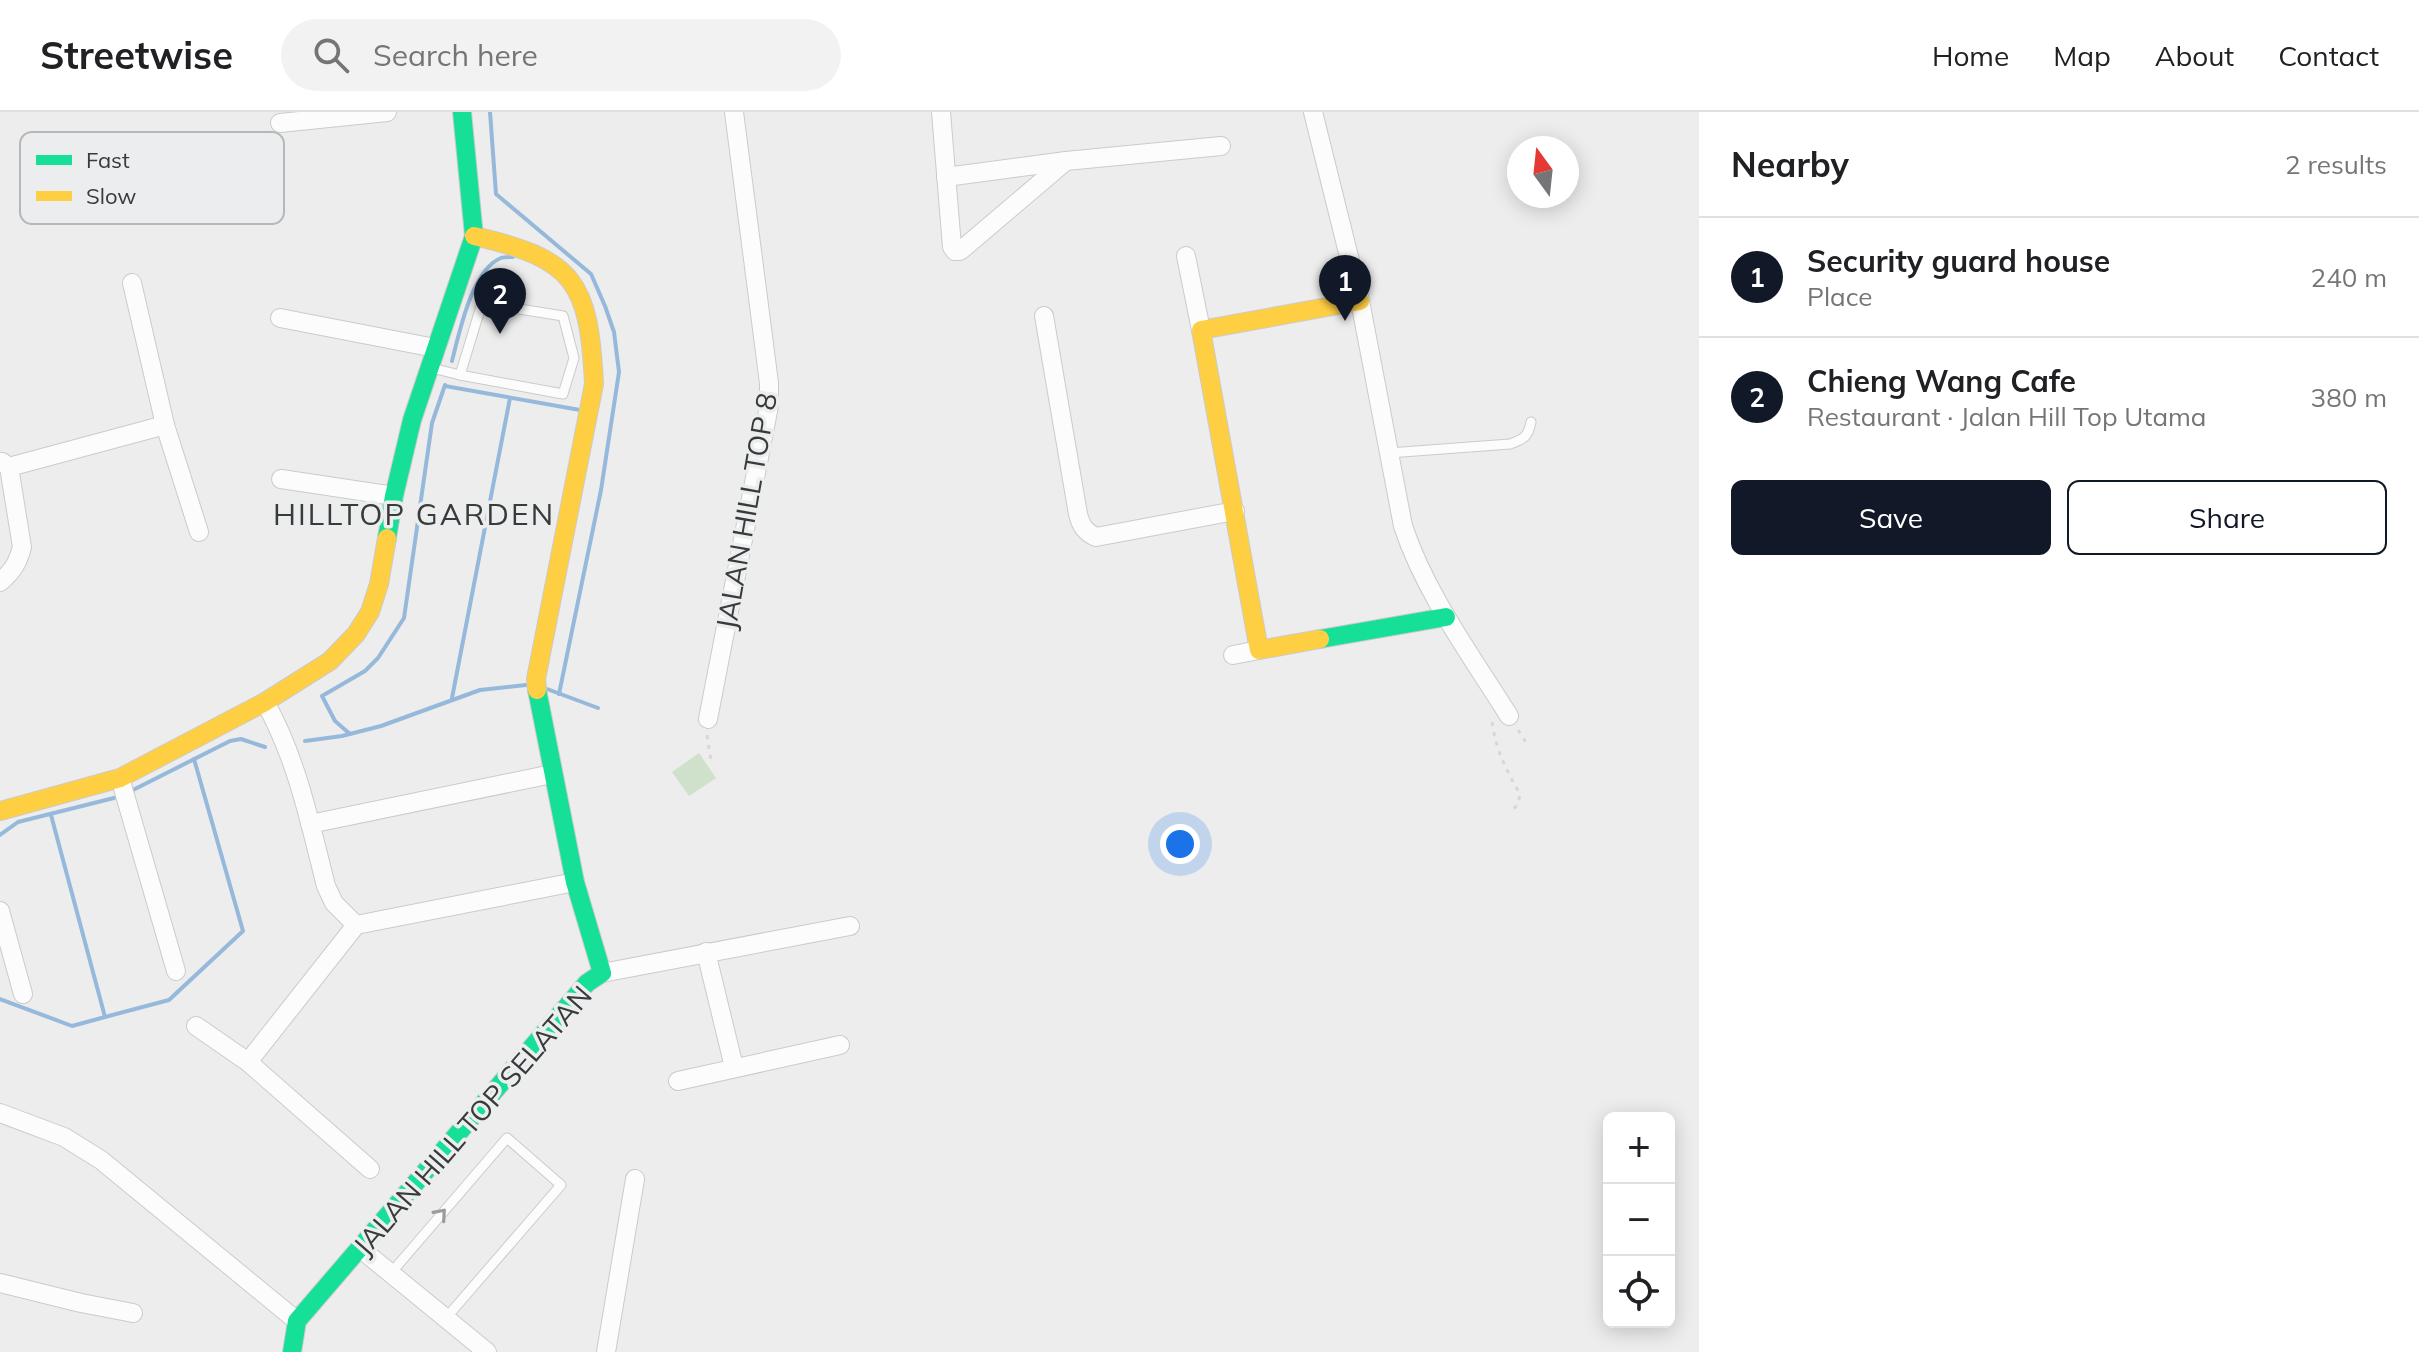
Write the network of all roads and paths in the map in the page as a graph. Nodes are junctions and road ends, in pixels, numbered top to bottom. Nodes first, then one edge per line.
1 (387, 112) edge
2 (462, 112) edge
3 (734, 112) edge
4 (941, 112) edge
5 (1313, 112) edge
6 (280, 123) dead end
7 (1221, 146) dead end
8 (1066, 161) junction
9 (946, 177) junction
10 (474, 236) junction
11 (1186, 256) dead end
12 (132, 283) dead end
13 (1360, 301) junction
14 (583, 305) junction
15 (563, 316) junction
16 (1044, 316) dead end
17 (280, 318) dead end
18 (1201, 330) junction
19 (435, 348) junction
20 (429, 367) junction
21 (460, 375) junction
22 (1531, 422) dead end
23 (165, 425) junction
24 (1389, 453) junction
25 (5, 464) edge
26 (281, 479) dead end
27 (394, 496) junction
28 (1235, 511) junction
29 (199, 532) dead end
30 (0, 582) edge
31 (1446, 617) junction
32 (1259, 650) junction
33 (1233, 655) dead end
34 (265, 702) junction
35 (1506, 711) junction
36 (708, 719) joint
37 (1529, 747) dead end
38 (711, 761) dead end
39 (552, 774) junction
40 (120, 778) junction
41 (0, 811) edge
42 (1510, 813) dead end
43 (310, 824) junction
44 (575, 882) junction
45 (0, 911) edge
46 (356, 925) junction
47 (850, 926) dead end
48 (706, 952) junction
49 (176, 971) dead end
50 (602, 973) junction
51 (23, 994) dead end
52 (196, 1026) dead end
53 (840, 1045) dead end
54 (248, 1062) junction
55 (734, 1067) junction
56 (678, 1081) dead end
57 (0, 1113) edge
58 (370, 1169) dead end
59 (635, 1179) dead end
60 (361, 1249) junction
61 (391, 1273) junction
62 (0, 1283) edge
63 (133, 1313) dead end
64 (446, 1318) junction
65 (297, 1321) junction
66 (292, 1352) edge
67 (487, 1352) edge
68 (606, 1352) edge

1 - 6 street
2 - 10 street
3 - 36 street, JALAN HILL TOP 8
4 - 9 street
5 - 13 street
7 - 8 street
8 - 9 street
8 - 9 street
10 - 14 street, JALAN HILL TOP SELATAN
10 - 19 street
11 - 18 street
12 - 23 street
13 - 18 street
13 - 24 street
14 - 15 lane
14 - 39 street, JALAN HILL TOP SELATAN
15 - 21 lane
15 - 21 lane
16 - 28 street
17 - 19 street
18 - 28 street
19 - 20 street
20 - 21 lane
20 - 27 street
22 - 24 lane
23 - 25 street
23 - 29 street
24 - 31 street
25 - 30 street
26 - 27 street
27 - 34 street
28 - 32 street
31 - 32 street
31 - 35 street
32 - 33 street
34 - 40 street
34 - 43 street
35 - 37 path
35 - 42 path
36 - 38 path
39 - 43 street
39 - 44 street, JALAN HILL TOP SELATAN
40 - 41 street
40 - 49 street
43 - 46 street
44 - 46 street
44 - 50 street, JALAN HILL TOP SELATAN
45 - 51 street
46 - 54 street
47 - 48 street
48 - 50 street
48 - 55 street
50 - 60 street, JALAN HILL TOP SELATAN
52 - 54 street
53 - 55 street
54 - 58 street
55 - 56 street
57 - 65 street
59 - 68 street
60 - 61 street
60 - 65 street, JALAN HILL TOP SELATAN
61 - 64 street
61 -> 64 lane
62 - 63 street
64 - 67 street
65 - 66 street

